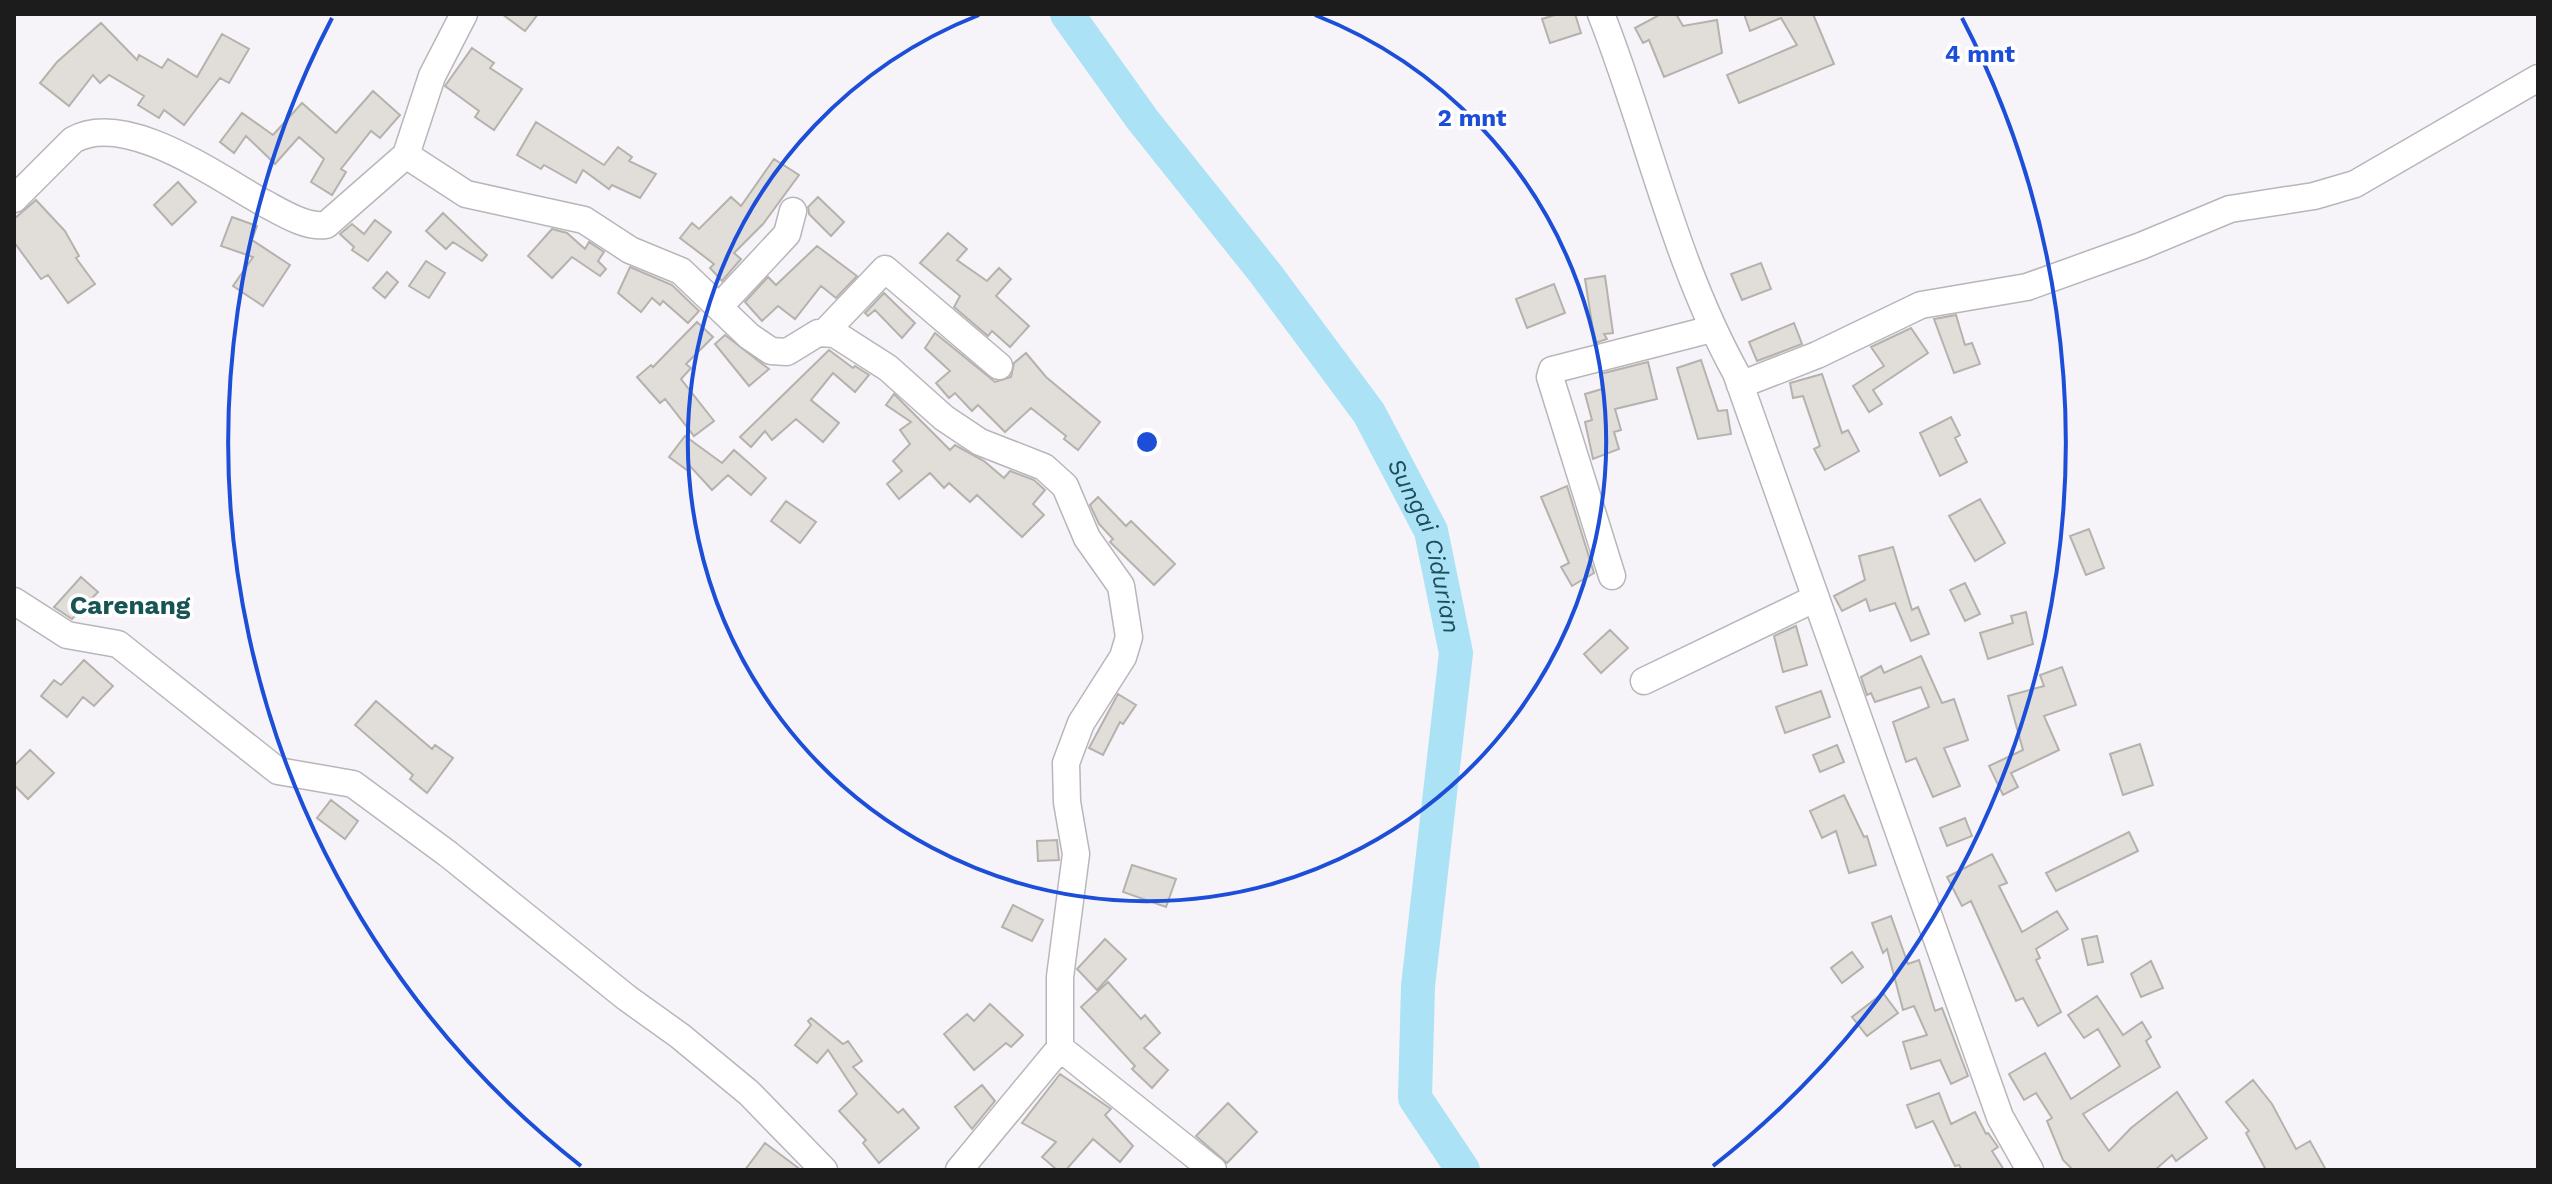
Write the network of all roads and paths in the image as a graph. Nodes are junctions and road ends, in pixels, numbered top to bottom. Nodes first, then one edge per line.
1 (464, 14) edge
2 (1601, 14) edge
3 (2538, 78) edge
4 (406, 155) junction
5 (14, 199) edge
6 (793, 211) dead end
7 (719, 307) junction
8 (1712, 329) junction
9 (826, 331) junction
10 (999, 366) dead end
11 (1740, 385) junction
12 (1612, 576) dead end
13 (1816, 598) junction
14 (14, 601) edge
15 (1644, 681) dead end
16 (1060, 1048) junction
17 (824, 1170) edge
18 (959, 1170) edge
19 (1213, 1170) edge
20 (2030, 1170) edge

1 - 4 street
2 - 8 street
3 - 11 street
4 - 5 street
4 - 7 street
6 - 7 street
7 - 9 street
8 - 11 street
8 - 12 street
9 - 10 street
9 - 16 street
11 - 13 street
13 - 15 street
13 - 20 street
14 - 17 street
16 - 18 street
16 - 19 street

